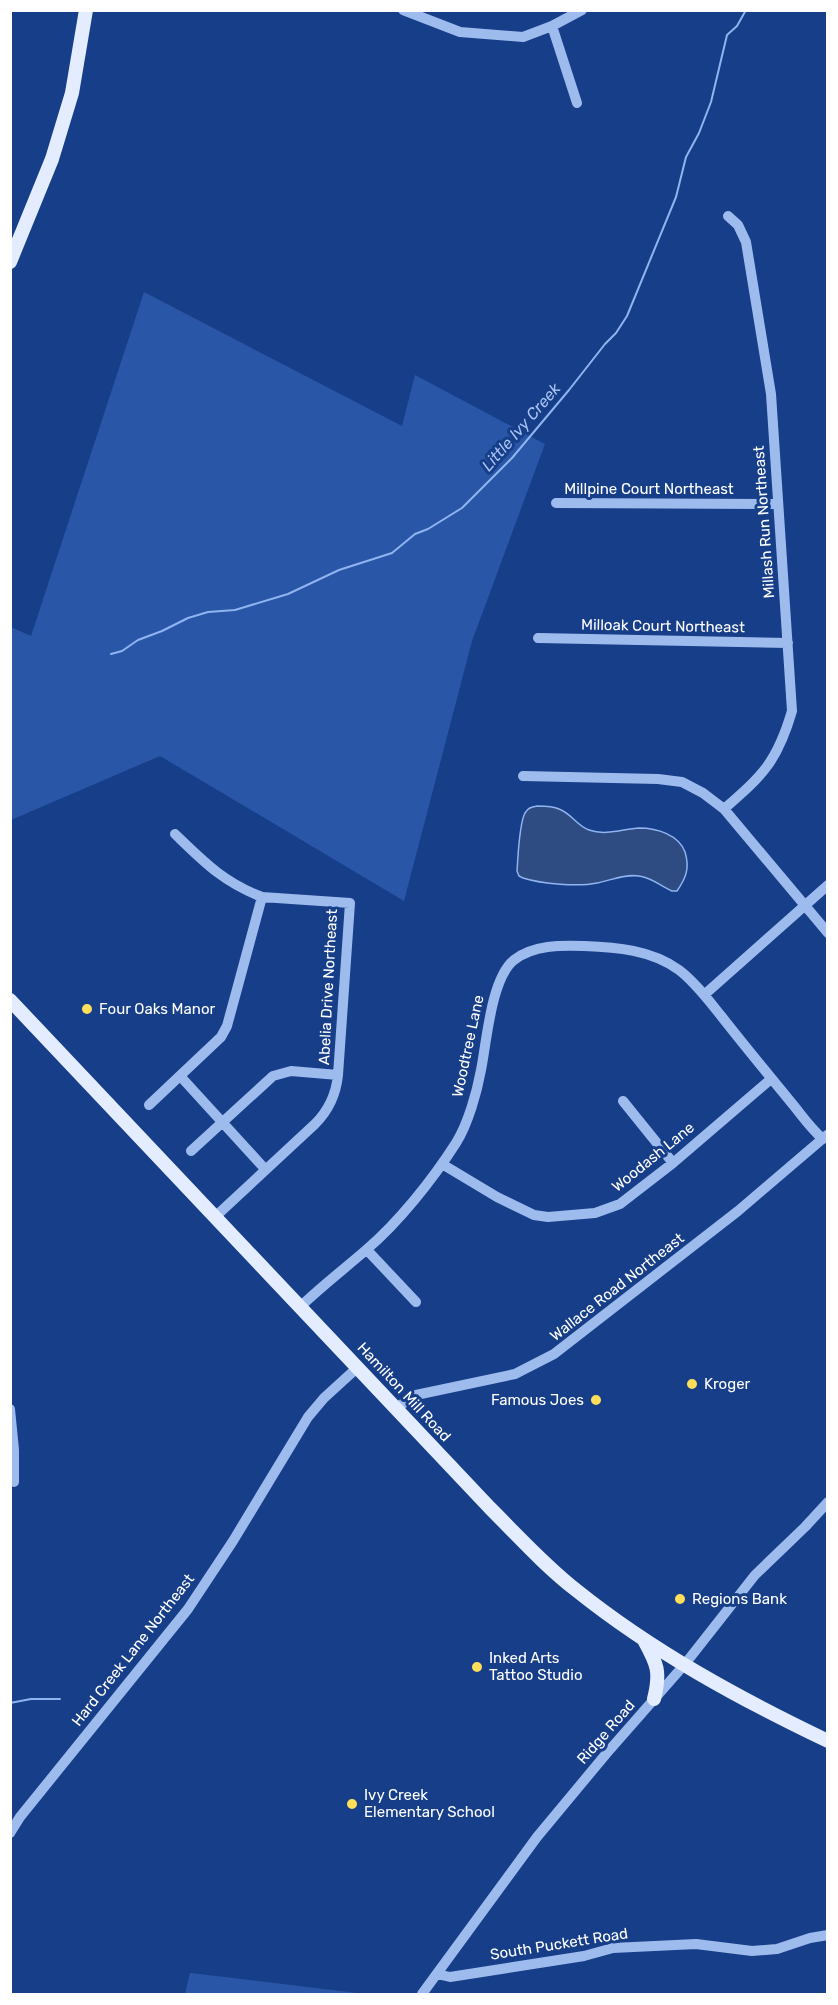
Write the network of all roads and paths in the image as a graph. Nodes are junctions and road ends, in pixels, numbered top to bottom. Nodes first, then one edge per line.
1 (86, 10) edge
2 (403, 10) edge
3 (582, 10) edge
4 (428, 15) edge
5 (552, 26) junction
6 (577, 103) dead end
7 (728, 216) dead end
8 (12, 256) edge
9 (556, 503) dead end
10 (778, 504) junction
11 (538, 638) dead end
12 (788, 643) junction
13 (523, 776) dead end
14 (724, 809) junction
15 (175, 834) dead end
16 (828, 885) edge
17 (262, 897) junction
18 (804, 906) junction
19 (828, 933) edge
20 (704, 995) junction
21 (10, 1000) edge
22 (339, 1075) junction
23 (181, 1077) junction
24 (771, 1079) junction
25 (623, 1101) dead end
26 (149, 1105) dead end
27 (222, 1122) junction
28 (825, 1137) edge
29 (192, 1151) dead end
30 (673, 1163) junction
31 (442, 1164) junction
32 (265, 1169) junction
33 (216, 1216) junction
34 (367, 1250) junction
35 (416, 1302) dead end
36 (301, 1306) junction
37 (358, 1367) junction
38 (396, 1408) junction
39 (10, 1409) edge
40 (14, 1482) dead end
41 (828, 1502) edge
42 (643, 1638) junction
43 (685, 1664) junction
44 (654, 1699) junction
45 (828, 1741) edge
46 (10, 1833) edge
47 (828, 1935) edge
48 (437, 1974) junction
49 (422, 1995) edge

1 - 8 main road
2 - 4 street
3 - 5 street
4 - 5 street
5 - 6 street
7 - 10 street, Millash Run Northeast
9 - 10 street, Millpine Court Northeast
10 - 12 street, Millash Run Northeast
11 - 12 street, Milloak Court Northeast
12 - 14 street, Millash Run Northeast
13 - 14 street
14 - 18 street
15 - 17 street, Abelia Drive Northeast
16 - 18 street
17 - 22 street, Abelia Drive Northeast
17 - 23 street
18 - 19 street
18 - 20 street
20 - 24 street, Woodtree Lane
20 - 31 street, Woodtree Lane
21 - 33 main road, Hamilton Mill Road
22 - 27 street
22 - 32 street, Abelia Drive Northeast
23 - 26 street
23 - 27 street
24 - 28 street, Woodtree Lane
24 - 30 street, Woodash Lane
25 - 30 street
27 - 29 street
27 - 32 street
28 - 38 street, Wallace Road Northeast
30 - 31 street, Woodash Lane
31 - 34 street, Woodtree Lane
32 - 33 street, Abelia Drive Northeast
33 - 36 main road, Hamilton Mill Road
34 - 35 street
34 - 36 street, Woodtree Lane
36 - 37 main road, Hamilton Mill Road
37 - 38 main road, Hamilton Mill Road
37 - 46 street, Hard Creek Lane Northeast
38 - 42 main road, Hamilton Mill Road
39 - 40 street
41 - 43 street, Ridge Road
42 - 43 main road, Hamilton Mill Road
42 - 44 main road
43 - 44 street, Ridge Road
43 - 45 main road, Hamilton Mill Road
44 - 48 street, Ridge Road
47 - 48 street, South Puckett Road
48 - 49 street, Ridge Road

